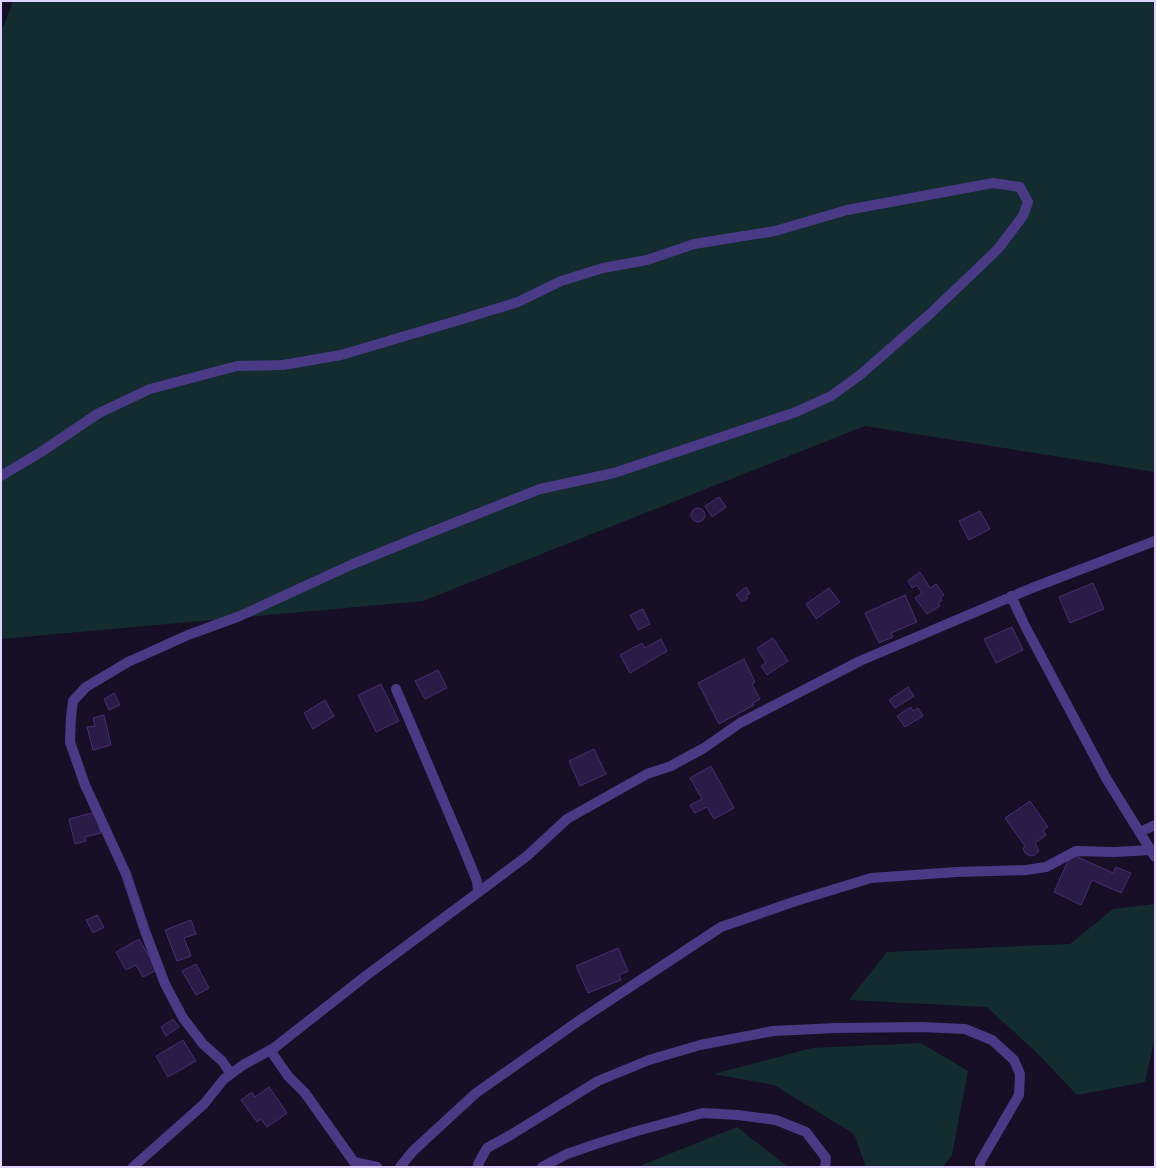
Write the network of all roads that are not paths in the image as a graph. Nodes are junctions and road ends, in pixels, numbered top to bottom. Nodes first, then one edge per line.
1 (1, 476) edge
2 (1155, 541) edge
3 (1011, 596) junction
4 (396, 689) dead end
5 (1155, 825) edge
6 (1140, 832) junction
7 (1153, 853) edge
8 (478, 892) junction
9 (270, 1050) junction
10 (231, 1074) junction
11 (354, 1164) edge
12 (400, 1165) edge
13 (133, 1167) edge
14 (377, 1167) edge
15 (479, 1167) edge
16 (542, 1167) edge
17 (826, 1167) edge
18 (980, 1167) edge

1 - 10 street
2 - 3 street
3 - 6 street
3 - 8 street
4 - 8 street
5 - 6 street
6 - 7 street
7 - 12 street
8 - 9 street
9 - 10 street
9 - 11 street
10 - 13 street
11 - 14 street
15 - 18 street
16 - 17 street

